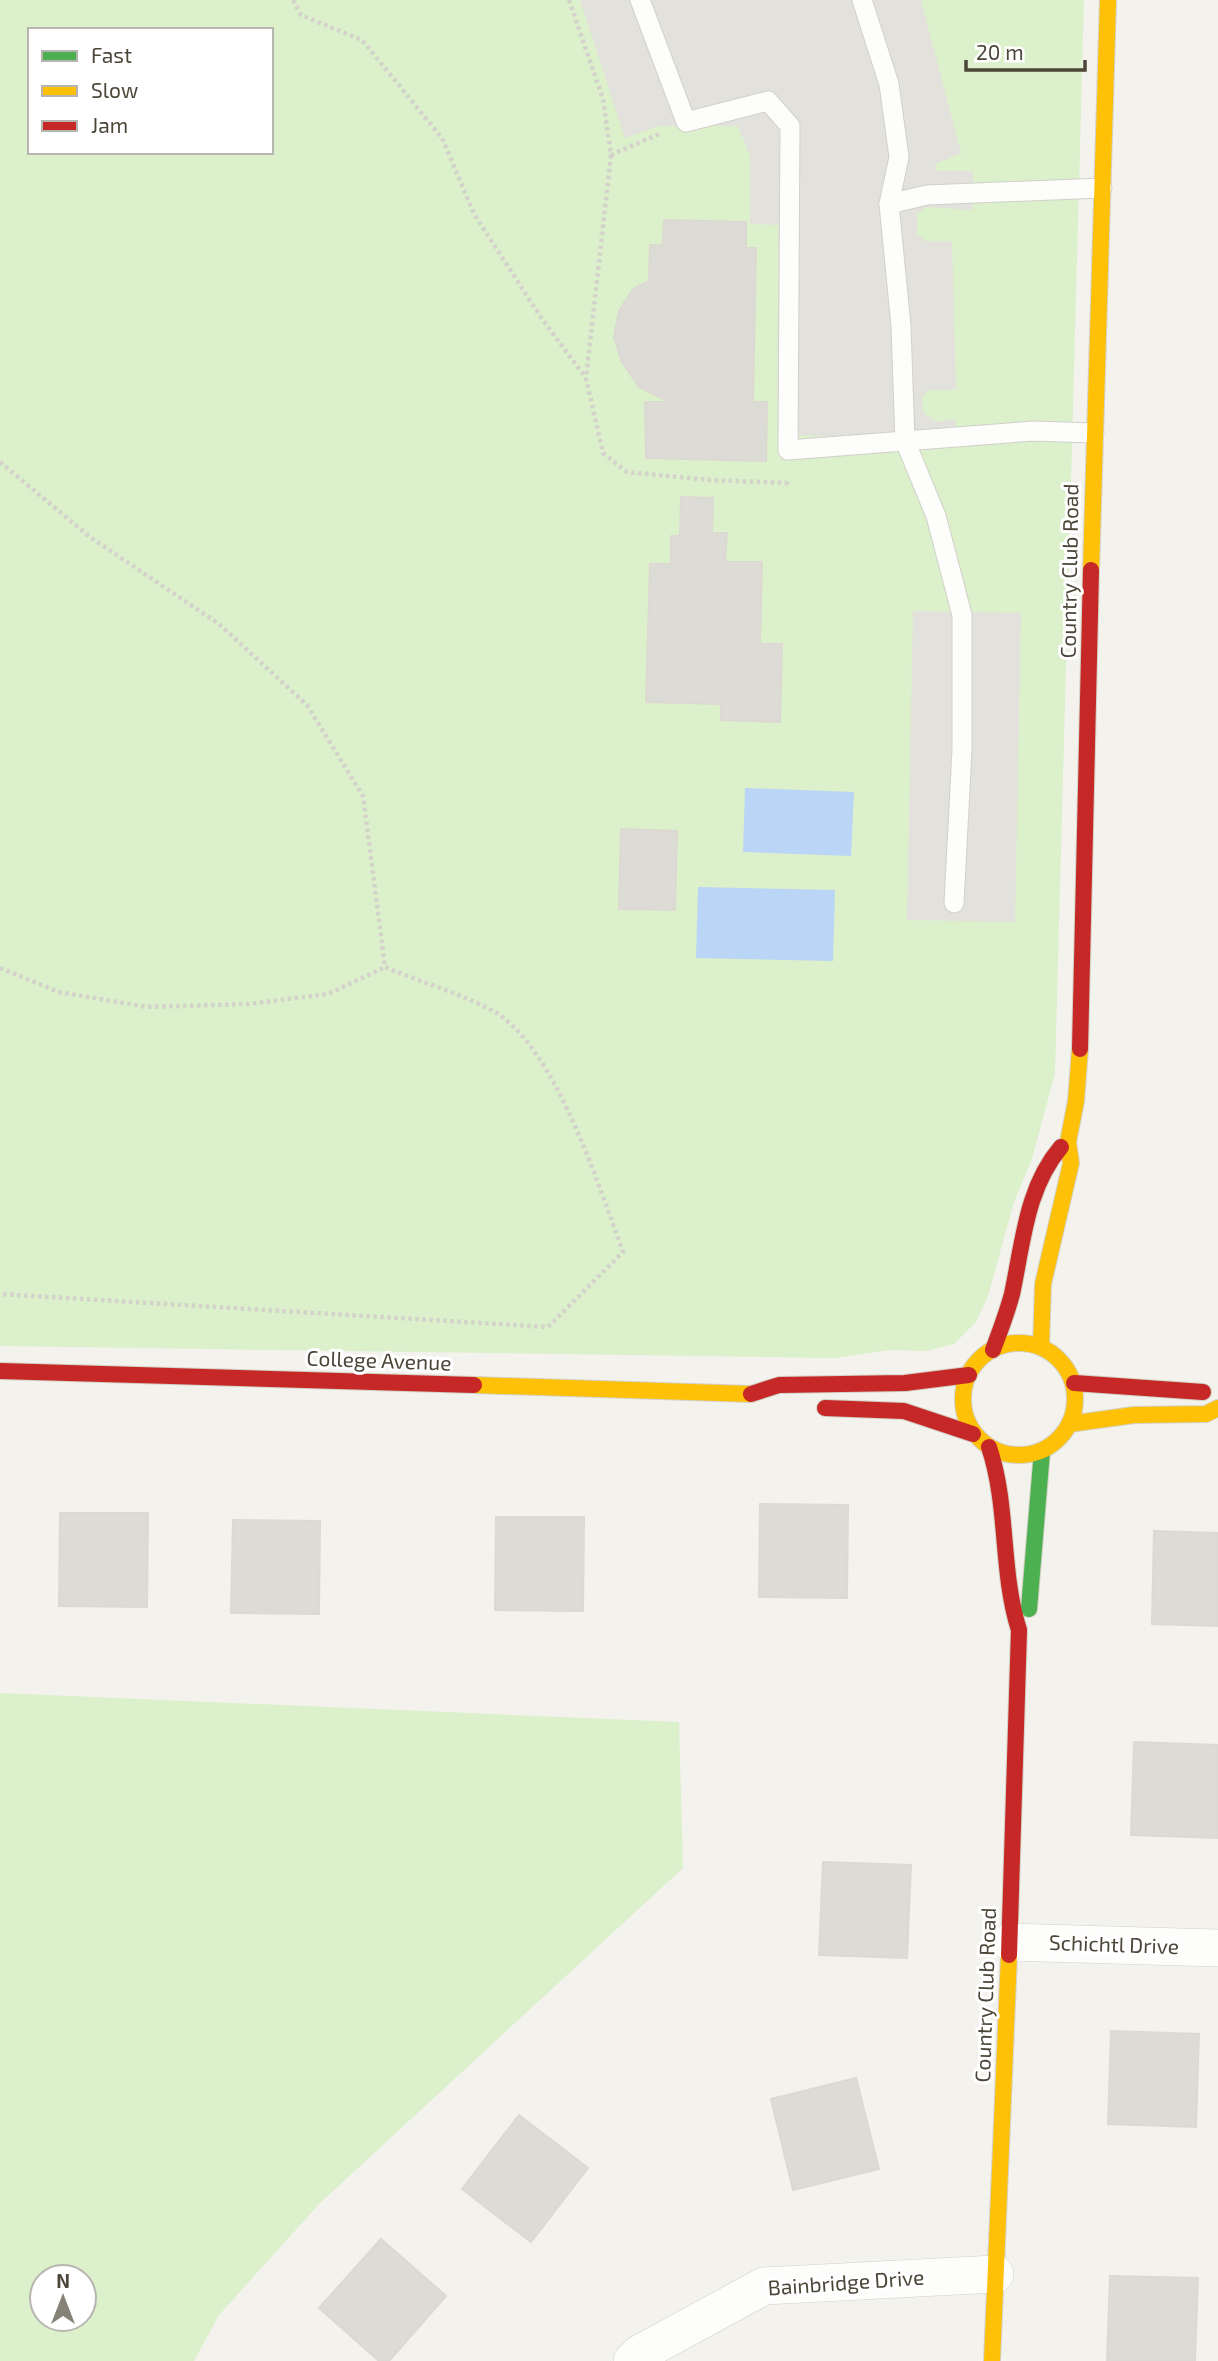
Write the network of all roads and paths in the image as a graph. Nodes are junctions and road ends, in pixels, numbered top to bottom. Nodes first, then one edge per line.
1 (293, 0) edge
2 (569, 0) edge
3 (640, 0) edge
4 (862, 0) edge
5 (1108, 0) edge
6 (686, 122) junction
7 (611, 155) junction
8 (1102, 188) junction
9 (889, 204) junction
10 (586, 378) junction
11 (1094, 433) junction
12 (905, 441) junction
13 (788, 450) junction
14 (0, 462) edge
15 (954, 903) dead end
16 (384, 967) junction
17 (0, 968) edge
18 (1068, 1142) junction
19 (0, 1294) edge
20 (1041, 1347) junction
21 (993, 1350) junction
22 (0, 1371) edge
23 (969, 1375) junction
24 (1073, 1383) junction
25 (757, 1394) junction
26 (1218, 1398) edge
27 (778, 1406) dead end
28 (803, 1407) dead end
29 (1218, 1408) edge
30 (1069, 1424) junction
31 (973, 1434) junction
32 (989, 1447) junction
33 (1042, 1451) junction
34 (1019, 1630) junction
35 (1010, 1942) junction
36 (1218, 1948) edge
37 (995, 2274) junction
38 (632, 2361) edge
39 (992, 2361) edge

1 - 10 path
2 - 7 path
3 - 6 lane
4 - 9 lane
5 - 8 street, Country Club Road
6 - 7 path
6 - 13 lane
7 - 10 path
8 - 9 lane
8 - 11 street, Country Club Road
9 - 12 lane
10 - 13 path
11 - 12 lane
11 - 18 street, Country Club Road
12 - 13 lane
12 - 15 lane
14 - 16 path
16 - 17 path
16 - 19 path
18 - 20 street, Country Club Road
18 - 21 street, Country Club Road
20 - 21 street
20 - 24 street
21 - 23 street
22 - 25 street, College Avenue
23 - 25 street, College Avenue
23 - 31 street
24 - 26 street
24 - 30 street
25 - 27 street, College Avenue
28 - 31 street
29 - 30 street
30 - 33 street
31 - 32 street
32 - 33 street
32 - 34 street, Country Club Road
33 - 34 street, Country Club Road
34 - 35 street, Country Club Road
35 - 36 street, Schichtl Drive
35 - 37 street, Country Club Road
37 - 38 street, Bainbridge Drive
37 - 39 street, Country Club Road

